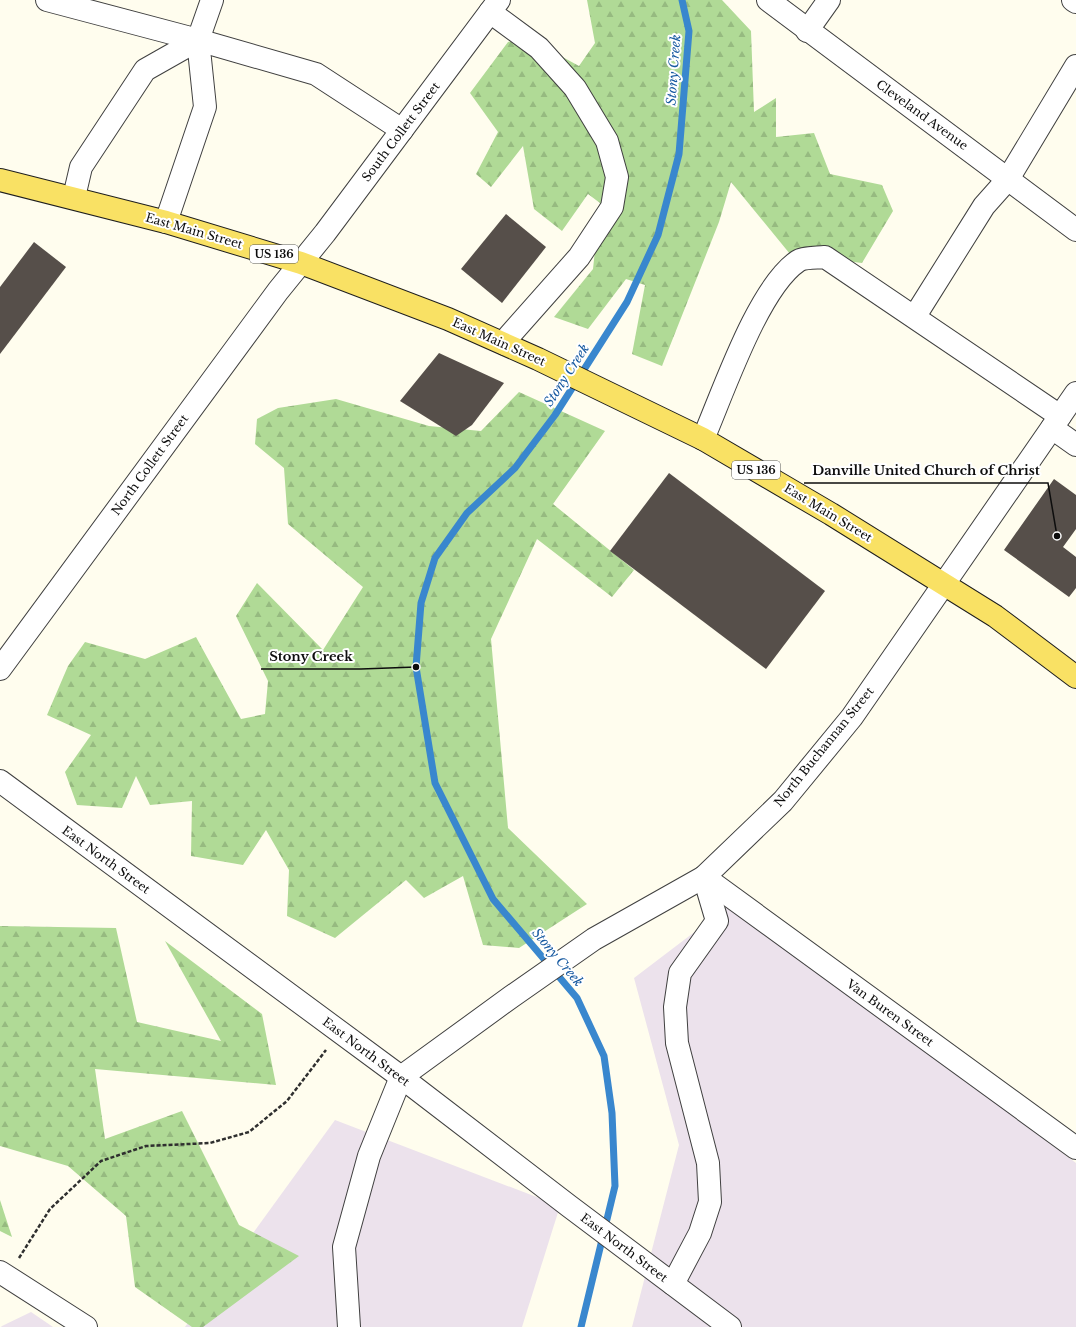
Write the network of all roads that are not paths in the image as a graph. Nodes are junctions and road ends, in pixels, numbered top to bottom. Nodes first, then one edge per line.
1 (47, 0) edge
2 (212, 0) edge
3 (768, 0) edge
4 (829, 0) edge
5 (1073, 0) edge
6 (1076, 2) edge
7 (494, 6) edge
8 (807, 31) junction
9 (198, 40) junction
10 (1076, 66) edge
11 (402, 130) junction
12 (1008, 179) junction
13 (0, 180) edge
14 (74, 197) junction
15 (166, 222) junction
16 (1076, 230) edge
17 (301, 263) junction
18 (915, 316) junction
19 (505, 344) junction
20 (1076, 393) edge
21 (1056, 422) junction
22 (703, 439) junction
23 (1076, 445) edge
24 (944, 586) junction
25 (0, 669) edge
26 (1076, 677) edge
27 (0, 781) edge
28 (704, 877) junction
29 (401, 1078) junction
30 (1076, 1148) edge
31 (2, 1278) edge
32 (672, 1284) junction
33 (86, 1327) edge
34 (349, 1327) edge
35 (730, 1327) edge

1 - 9 street
2 - 9 street
3 - 8 street, Cleveland Avenue
4 - 8 street
5 - 6 street
7 - 11 street, South Collett Street
7 - 19 street
8 - 12 street, Cleveland Avenue
9 - 11 street
9 - 14 street
9 - 15 street
10 - 12 street
11 - 17 street, South Collett Street
12 - 16 street, Cleveland Avenue
12 - 18 street
13 - 14 main road, East Main Street / US 136
14 - 15 main road, East Main Street / US 136
15 - 17 main road, East Main Street / US 136
17 - 19 main road, East Main Street / US 136
17 - 25 street, North Collett Street
18 - 21 street
18 - 22 street
19 - 22 main road, East Main Street / US 136
20 - 21 street, North Buchannan Street
21 - 23 street
21 - 24 street, North Buchannan Street
22 - 24 main road, East Main Street / US 136
24 - 26 main road, East Main Street / US 136
24 - 28 street, North Buchannan Street
27 - 29 street, East North Street
28 - 29 street, North Buchannan Street
28 - 30 street, Van Buren Street
28 - 32 street
29 - 32 street, East North Street
29 - 34 street
31 - 33 street
32 - 35 street, East North Street

